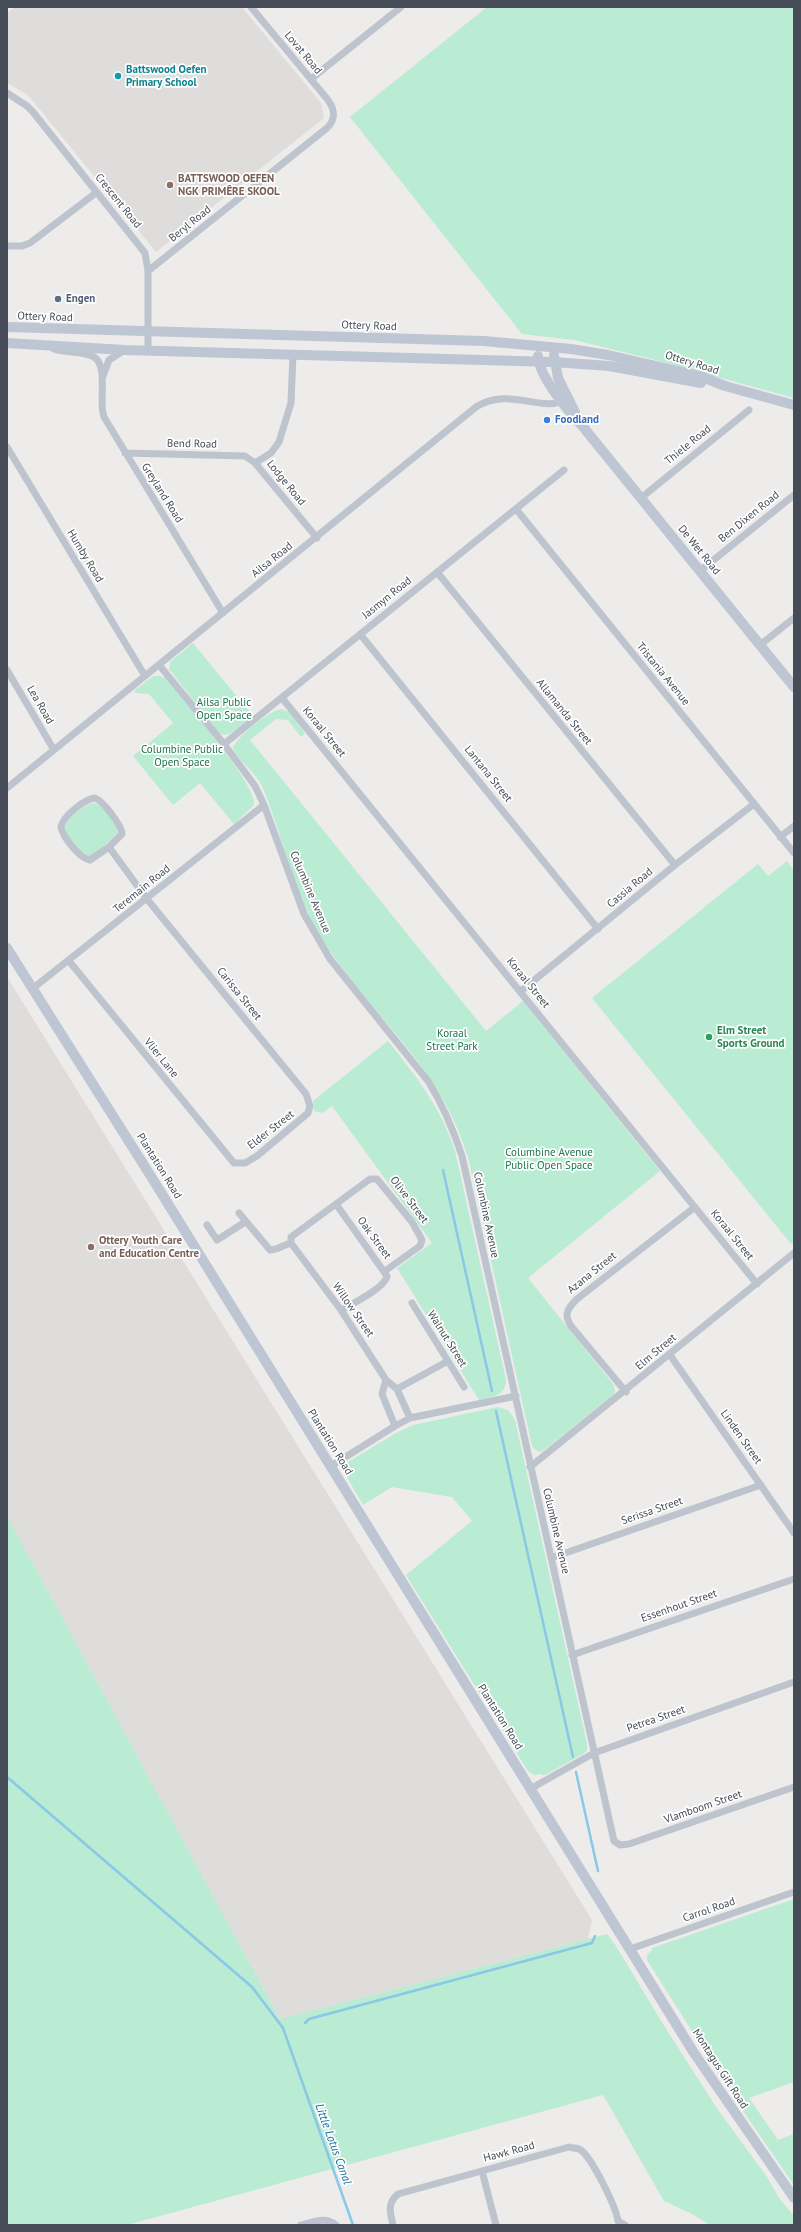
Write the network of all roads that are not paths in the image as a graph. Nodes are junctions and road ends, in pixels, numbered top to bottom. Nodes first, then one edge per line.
1 (251, 7) edge
2 (401, 7) edge
3 (311, 79) junction
4 (7, 93) edge
5 (334, 116) joint
6 (97, 192) junction
7 (7, 238) edge
8 (8, 246) edge
9 (148, 271) junction
10 (7, 327) edge
11 (148, 332) junction
12 (7, 343) edge
13 (538, 345) junction
14 (48, 346) junction
15 (554, 347) junction
16 (125, 350) junction
17 (148, 351) junction
18 (293, 354) junction
19 (538, 361) junction
20 (554, 362) junction
21 (102, 378) junction
22 (725, 386) junction
23 (564, 400) junction
24 (794, 405) edge
25 (749, 410) dead end
26 (7, 447) edge
27 (125, 453) junction
28 (255, 463) junction
29 (564, 470) dead end
30 (794, 495) edge
31 (641, 498) junction
32 (516, 509) junction
33 (316, 538) junction
34 (700, 570) junction
35 (437, 572) junction
36 (223, 613) junction
37 (794, 618) edge
38 (360, 634) junction
39 (760, 645) junction
40 (159, 665) junction
41 (7, 670) edge
42 (145, 676) junction
43 (794, 687) edge
44 (282, 698) junction
45 (224, 744) junction
46 (54, 750) junction
47 (7, 788) edge
48 (754, 804) junction
49 (264, 806) junction
50 (794, 826) edge
51 (780, 837) junction
52 (109, 847) junction
53 (794, 853) edge
54 (675, 865) junction
55 (147, 899) junction
56 (598, 929) junction
57 (7, 948) edge
58 (70, 962) junction
59 (32, 989) junction
60 (521, 991) junction
61 (310, 1106) joint
62 (238, 1164) joint
63 (336, 1204) junction
64 (695, 1207) junction
65 (239, 1213) dead end
66 (245, 1222) junction
67 (207, 1225) dead end
68 (291, 1243) junction
69 (794, 1253) edge
70 (385, 1271) junction
71 (757, 1284) junction
72 (412, 1303) dead end
73 (341, 1310) junction
74 (670, 1355) junction
75 (448, 1361) junction
76 (386, 1380) junction
77 (464, 1387) dead end
78 (397, 1389) junction
79 (626, 1392) junction
80 (516, 1396) junction
81 (410, 1418) junction
82 (395, 1426) junction
83 (331, 1466) junction
84 (530, 1467) junction
85 (761, 1485) junction
86 (794, 1533) edge
87 (551, 1558) junction
88 (794, 1578) edge
89 (572, 1655) junction
90 (794, 1682) edge
91 (594, 1753) junction
92 (794, 1787) edge
93 (530, 1789) junction
94 (620, 1845) joint
95 (794, 1892) edge
96 (630, 1949) junction
97 (482, 2171) junction
98 (794, 2198) edge
99 (616, 2223) edge
100 (301, 2225) edge
101 (336, 2225) edge
102 (393, 2225) edge
103 (496, 2225) edge
104 (625, 2225) edge

1 - 3 street, Lovat Road
2 - 3 street
3 - 5 street, Lovat Road
4 - 6 street, Crescent Road
5 - 9 street, Beryl Road
6 - 8 street
6 - 9 street, Crescent Road
7 - 8 street
9 - 11 street, Crescent Road
10 - 11 street, Ottery Road
11 - 13 street, Ottery Road
11 - 17 street, Crescent Road
12 - 14 street, Ottery Road
13 - 15 street, Ottery Road
13 - 19 street, De Wet Road
14 - 16 street, Ottery Road
14 - 21 street
15 - 20 street, De Wet Road
15 - 22 street, Ottery Road
16 - 17 street, Ottery Road
16 - 21 street
17 - 18 street, Ottery Road
18 - 19 street, Ottery Road
18 - 28 street, Lodge Road
19 - 20 street, Ottery Road
19 - 23 street, De Wet Road
20 - 22 street, Ottery Road
20 - 23 street, De Wet Road
21 - 27 street, Greyland Road
22 - 24 street, Ottery Road
23 - 31 street, De Wet Road
23 - 33 street, Ailsa Road
25 - 31 street, Thiele Road
26 - 42 street, Humby Road
27 - 28 street, Bend Road
27 - 36 street, Greyland Road
28 - 33 street, Lodge Road
29 - 32 street, Jasmyn Road
30 - 34 street, Ben Dixen Road
31 - 34 street, De Wet Road
32 - 35 street, Jasmyn Road
32 - 48 street, Tristania Avenue
33 - 36 street, Ailsa Road
34 - 39 street, De Wet Road
35 - 38 street, Jasmyn Road
35 - 54 street, Allamanda Street
36 - 40 street, Ailsa Road
37 - 39 street
38 - 44 street, Jasmyn Road
38 - 56 street, Lantana Street
39 - 43 street, De Wet Road
40 - 42 street, Ailsa Road
40 - 45 street, Columbine Avenue
41 - 46 street, Lea Road
42 - 46 street, Ailsa Road
44 - 45 street, Jasmyn Road
44 - 60 street, Koraal Street
45 - 49 street, Columbine Avenue
46 - 47 street, Ailsa Road
48 - 51 street, Tristania Avenue
48 - 54 street, Cassia Road
49 - 55 street, Teremain Road
49 - 80 street, Columbine Avenue
50 - 51 street
51 - 53 street, Tristania Avenue
52 - 52 street
52 - 55 street, Carissa Street
54 - 56 street, Cassia Road
55 - 58 street, Teremain Road
55 - 61 street, Carissa Street
56 - 60 street, Cassia Road
57 - 59 street, Plantation Road
58 - 59 street, Teremain Road
58 - 62 street, Vlier Lane
59 - 83 street, Plantation Road
60 - 64 street, Koraal Street
61 - 62 street, Elder Street
63 - 68 street, Olive Street
63 - 70 street, Oak Street
63 - 70 street, Olive Street
64 - 71 street, Koraal Street
64 - 79 street, Azana Street
65 - 66 street
66 - 67 street
66 - 68 street
68 - 73 street, Willow Street
69 - 71 street, Elm Street
70 - 73 street, Oak Street
71 - 74 street, Elm Street
72 - 75 street, Walnut Street
73 - 76 street, Willow Street
74 - 79 street, Elm Street
74 - 85 street, Linden Street
75 - 77 street, Walnut Street
75 - 78 street
76 - 78 street, Willow Street
76 - 82 street
78 - 81 street, Willow Street
79 - 84 street, Elm Street
80 - 81 street
80 - 84 street, Columbine Avenue
81 - 82 street
82 - 83 street
83 - 93 street, Plantation Road
84 - 87 street, Columbine Avenue
85 - 86 street, Linden Street
85 - 87 street, Serissa Street
87 - 89 street, Columbine Avenue
88 - 89 street, Essenhout Street
89 - 91 street, Columbine Avenue
90 - 91 street, Petrea Street
91 - 93 street, Petrea Street
91 - 94 street, Columbine Avenue
92 - 94 street, Vlamboom Street
93 - 96 street, Plantation Road
95 - 96 street, Carrol Road
96 - 98 street, Montagus Gift Road
97 - 99 street, Hawk Road
97 - 102 street, Hawk Road
97 - 103 street
99 - 104 street
100 - 101 street

